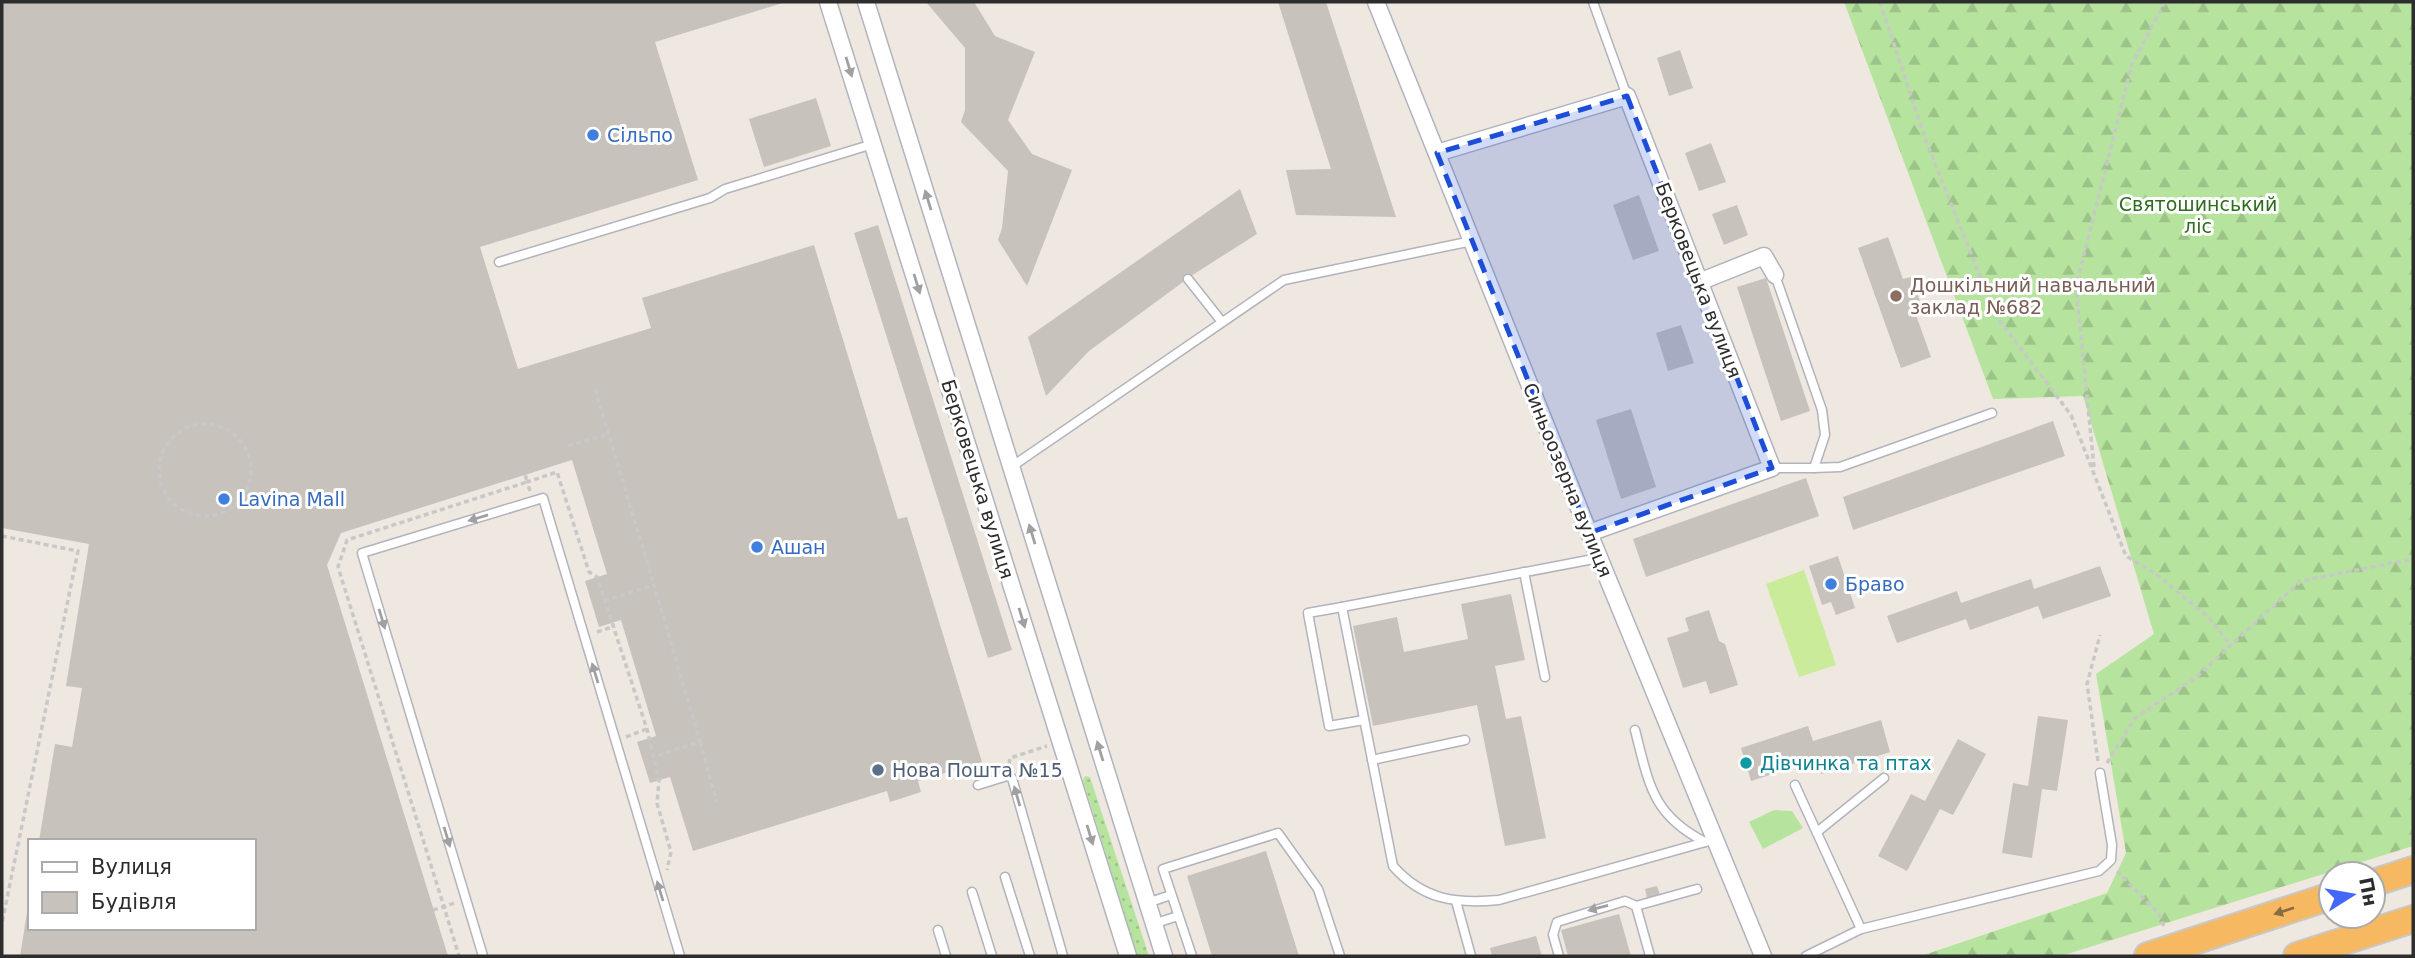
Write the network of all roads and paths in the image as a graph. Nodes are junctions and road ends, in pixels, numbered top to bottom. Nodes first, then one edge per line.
1 (828, 2) edge
2 (866, 2) edge
3 (1376, 2) edge
4 (1593, 2) edge
5 (1880, 2) edge
6 (2165, 2) edge
7 (1627, 96) junction
8 (873, 144) junction
9 (1437, 153) junction
10 (1472, 241) junction
11 (499, 262) dead end
12 (1774, 275) joint
13 (1188, 279) dead end
14 (1699, 282) junction
15 (1222, 322) junction
16 (595, 389) dead end
17 (1992, 413) dead end
18 (609, 434) junction
19 (568, 446) dead end
20 (1011, 467) junction
21 (1772, 468) junction
22 (1814, 468) junction
23 (2095, 473) junction
24 (533, 500) junction
25 (218, 514) joint
26 (1589, 534) junction
27 (2, 536) edge
28 (1599, 558) junction
29 (2413, 559) edge
30 (1524, 572) junction
31 (654, 585) junction
32 (604, 601) junction
33 (1342, 607) junction
34 (2100, 635) dead end
35 (2231, 646) junction
36 (1545, 677) dead end
37 (1364, 720) junction
38 (1635, 730) dead end
39 (1465, 740) dead end
40 (700, 742) junction
41 (1049, 746) dead end
42 (652, 757) junction
43 (1372, 760) junction
44 (2100, 773) junction
45 (1007, 776) junction
46 (1884, 778) dead end
47 (978, 785) dead end
48 (1795, 785) dead end
49 (717, 803) dead end
50 (1817, 832) junction
51 (1711, 840) junction
52 (2111, 860) junction
53 (2413, 870) edge
54 (1006, 877) dead end
55 (2387, 878) edge
56 (665, 880) dead end
57 (1697, 889) dead end
58 (972, 892) dead end
59 (1171, 895) junction
60 (1456, 901) junction
61 (2317, 901) edge
62 (1147, 903) junction
63 (1636, 906) junction
64 (433, 910) dead end
65 (1178, 916) junction
66 (2413, 919) edge
67 (2, 923) edge
68 (1153, 924) junction
69 (1861, 929) junction
70 (938, 930) dead end
71 (2167, 934) dead end
72 (459, 956) edge
73 (483, 956) edge
74 (680, 956) edge
75 (946, 956) edge
76 (992, 956) edge
77 (1030, 956) edge
78 (1063, 956) edge
79 (1128, 956) edge
80 (1164, 956) edge
81 (1192, 956) edge
82 (1340, 956) edge
83 (1471, 956) edge
84 (1559, 956) edge
85 (1650, 956) edge
86 (1763, 956) edge
87 (1806, 956) edge
88 (2148, 956) edge
89 (2297, 956) edge

1 -> 8 street, Берковецька вулиця
20 -> 2 street, Берковецька вулиця
3 - 9 street, Синьоозерна вулиця
4 - 7 lane
5 - 23 path
6 - 23 path
7 - 9 street
7 - 14 street, Берковецька вулиця
8 - 11 lane
8 -> 79 street, Берковецька вулиця
9 - 10 street, Синьоозерна вулиця
10 - 15 lane
10 - 26 street, Синьоозерна вулиця
12 - 14 street
12 - 22 lane
13 - 15 lane
14 - 21 street, Берковецька вулиця
15 - 20 lane
16 - 18 path
17 - 22 lane
18 - 19 path
18 - 31 path
62 -> 20 street, Берковецька вулиця
21 - 22 lane
21 - 26 street
23 - 35 path
24 - 32 path
24 -> 73 lane
74 -> 24 lane
25 - 25 path
26 - 28 street, Синьоозерна вулиця
27 - 67 path
28 - 30 lane
28 - 51 street, Синьоозерна вулиця
29 - 35 path
30 - 33 lane
30 - 36 lane
31 - 32 path
31 - 40 path
32 - 42 path
33 - 37 lane
33 - 37 lane
34 - 44 path
35 - 44 path
37 - 43 lane
38 - 51 lane
39 - 43 lane
40 - 42 path
40 - 49 path
41 - 45 path
42 - 56 path
43 - 60 lane
44 - 52 lane
45 - 47 lane
78 -> 45 lane
46 - 50 lane
48 - 50 lane
50 - 69 lane
51 - 60 lane
51 - 86 street, Синьоозерна вулиця
52 - 69 lane
52 - 71 path
53 - 55 highway
54 - 77 lane
57 - 63 lane
58 - 76 lane
59 - 62 lane
59 - 65 lane
59 - 82 lane
60 - 83 lane
61 -> 88 highway
62 - 68 street, Берковецька вулиця
63 -> 84 lane
63 - 85 lane
64 - 72 path
65 - 68 lane
65 - 81 lane
66 - 89 highway
68 - 80 street, Берковецька вулиця
69 - 87 lane
70 - 75 lane

